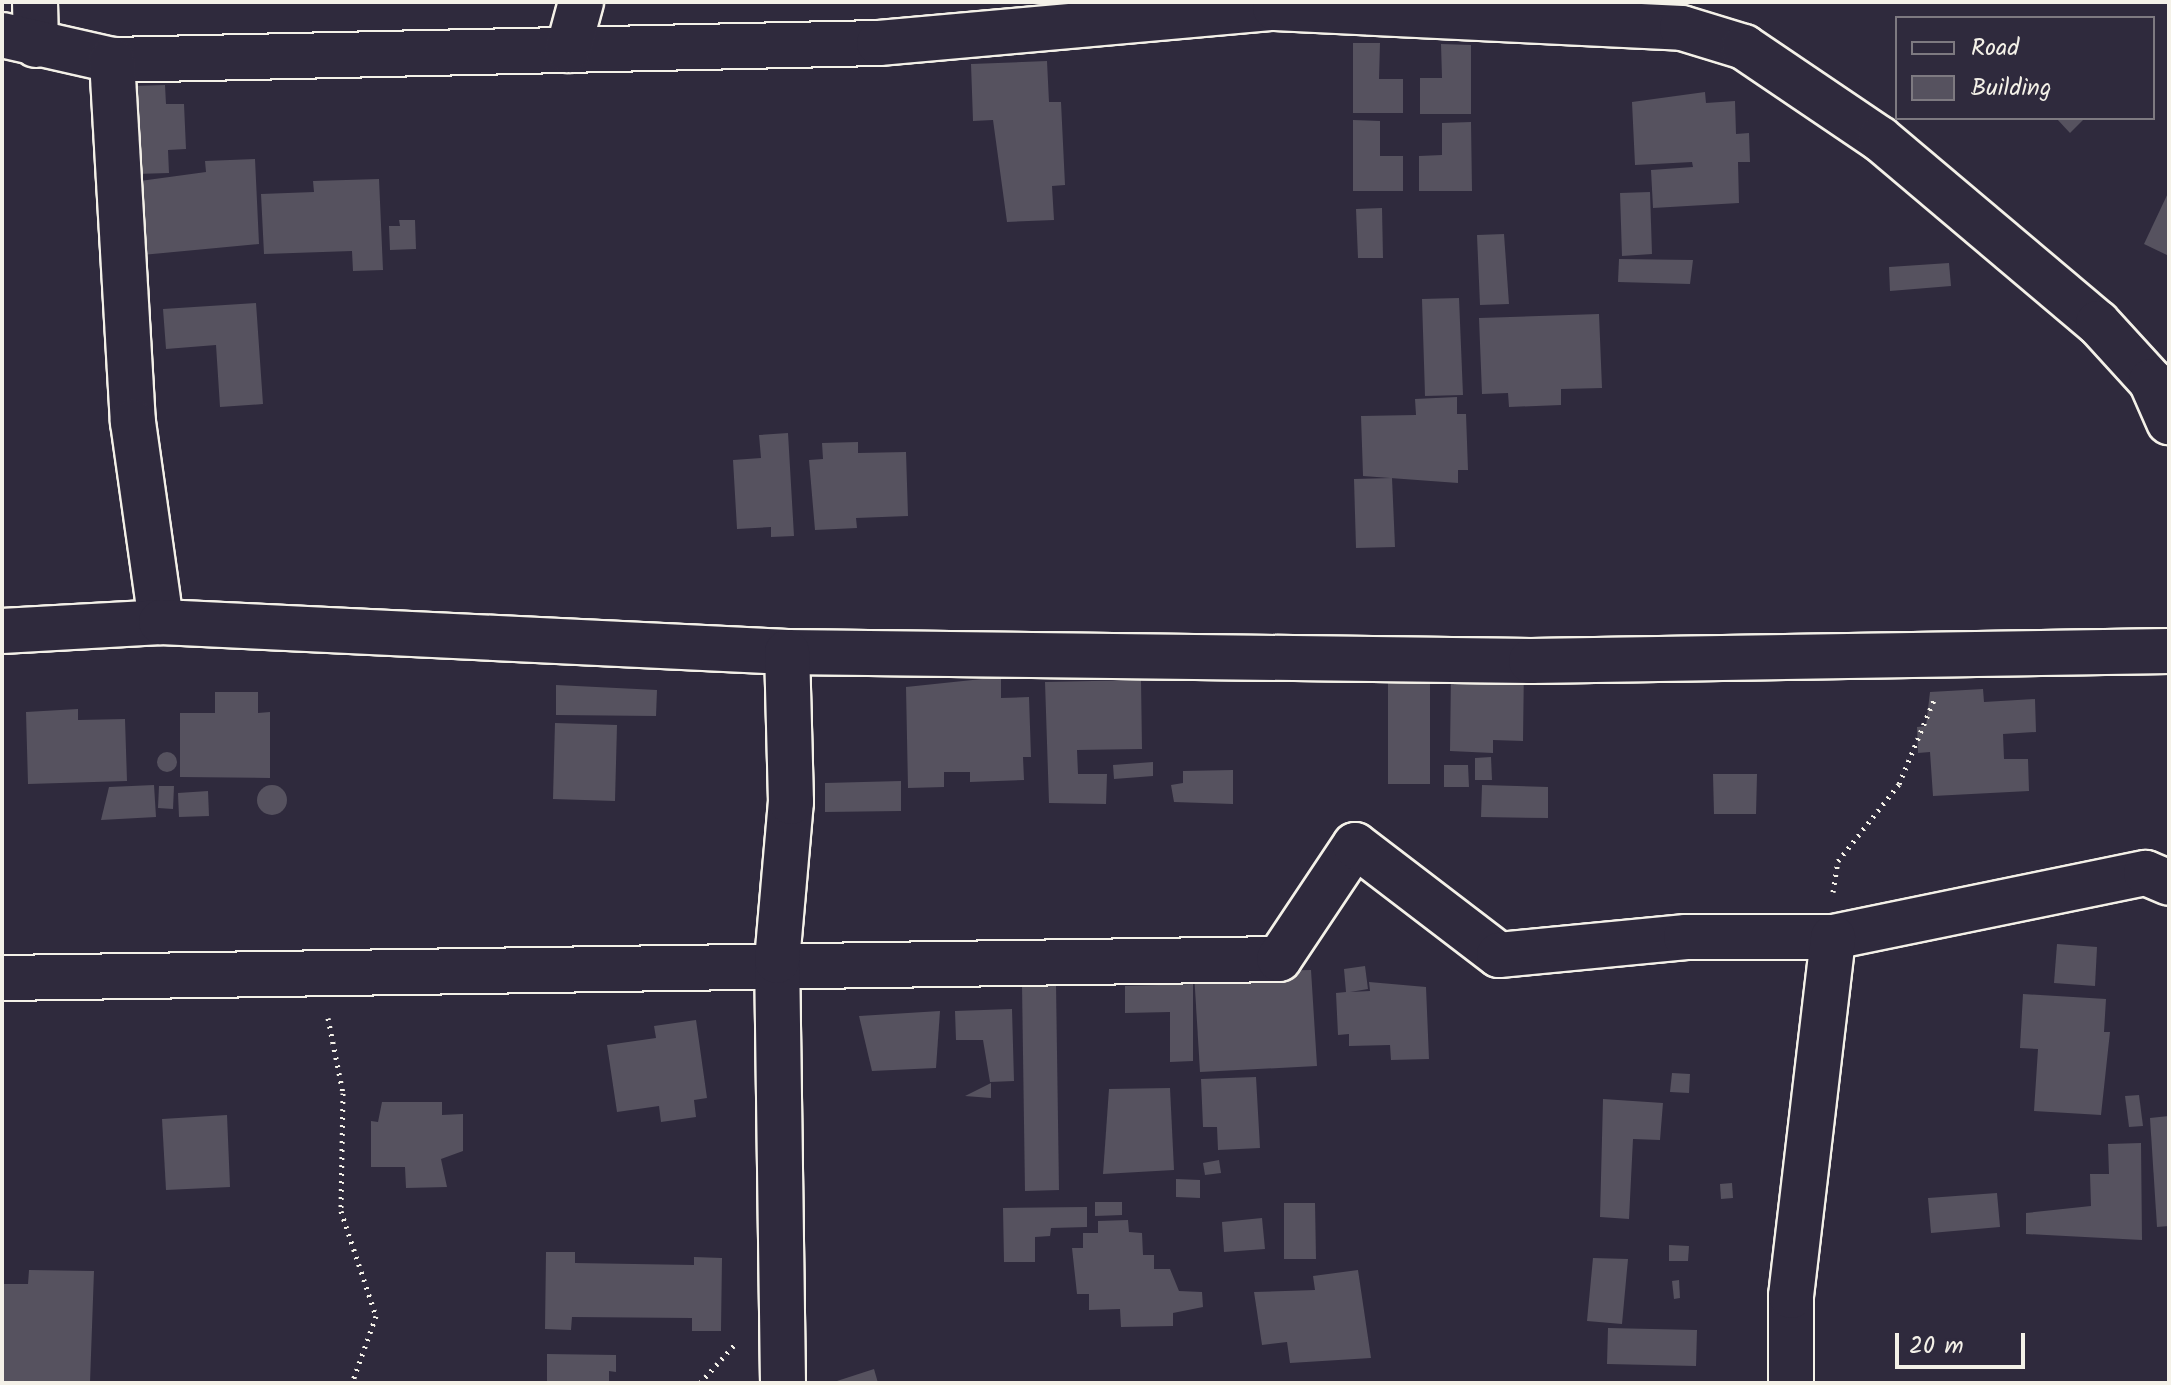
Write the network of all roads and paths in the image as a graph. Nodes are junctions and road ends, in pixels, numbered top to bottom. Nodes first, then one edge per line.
1 (35, 2) edge
2 (581, 2) edge
3 (19, 40) edge
4 (568, 50) junction
5 (112, 60) junction
6 (2169, 422) edge
7 (161, 622) junction
8 (2, 631) edge
9 (2169, 651) edge
10 (787, 652) junction
11 (1941, 696) dead end
12 (2169, 883) edge
13 (1833, 937) junction
14 (777, 961) junction
15 (315, 975) junction
16 (2, 978) edge
17 (352, 1383) edge
18 (783, 1383) edge
19 (1791, 1383) edge

1 - 3 street
2 - 4 street
3 - 5 street
4 - 5 street
4 - 6 street
5 - 7 street
7 - 8 street
7 - 10 street
9 - 10 street
10 - 14 street
11 - 13 path
12 - 13 street
13 - 14 street
13 - 19 street
14 - 15 street
14 - 18 street
15 - 16 street
15 - 17 path

